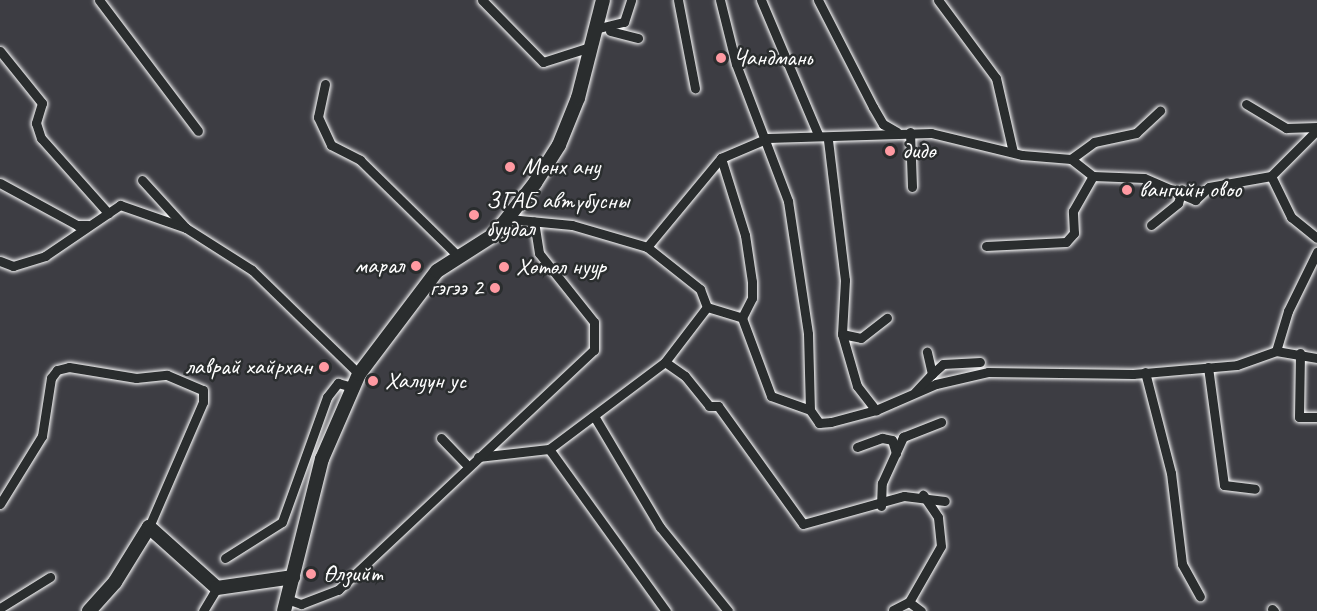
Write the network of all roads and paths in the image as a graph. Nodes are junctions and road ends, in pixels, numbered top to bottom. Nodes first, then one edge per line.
1 (99, 0) edge
2 (482, 0) edge
3 (603, 0) edge
4 (631, 0) edge
5 (678, 0) edge
6 (720, 0) edge
7 (761, 0) edge
8 (818, 0) edge
9 (938, 0) edge
10 (601, 30) junction
11 (638, 38) dead end
12 (590, 47) junction
13 (0, 51) edge
14 (325, 84) dead end
15 (695, 88) dead end
16 (1246, 104) dead end
17 (1160, 111) dead end
18 (1317, 129) edge
19 (198, 131) dead end
20 (898, 132) junction
21 (910, 132) junction
22 (818, 134) junction
23 (768, 138) junction
24 (828, 140) junction
25 (1013, 152) junction
26 (721, 158) junction
27 (1071, 159) junction
28 (1092, 176) junction
29 (1271, 176) junction
30 (142, 180) dead end
31 (0, 183) edge
32 (912, 187) dead end
33 (1182, 190) junction
34 (108, 213) junction
35 (509, 219) junction
36 (534, 221) junction
37 (88, 225) junction
38 (1151, 225) dead end
39 (186, 228) junction
40 (1317, 237) edge
41 (647, 246) junction
42 (986, 246) dead end
43 (1317, 252) edge
44 (459, 256) junction
45 (0, 261) edge
46 (707, 307) junction
47 (742, 318) junction
48 (887, 318) dead end
49 (842, 334) junction
50 (1276, 351) junction
51 (927, 352) dead end
52 (1300, 353) junction
53 (1317, 358) edge
54 (665, 362) junction
55 (980, 362) dead end
56 (1208, 367) junction
57 (1145, 372) junction
58 (359, 374) junction
59 (932, 374) junction
60 (352, 387) junction
61 (914, 394) junction
62 (810, 410) junction
63 (876, 410) junction
64 (594, 416) junction
65 (1317, 417) edge
66 (941, 422) dead end
67 (441, 438) dead end
68 (857, 447) dead end
69 (549, 449) junction
70 (478, 457) junction
71 (896, 461) junction
72 (468, 466) junction
73 (1255, 489) dead end
74 (923, 495) junction
75 (945, 501) dead end
76 (0, 504) edge
77 (881, 506) junction
78 (149, 527) junction
79 (225, 558) dead end
80 (293, 577) junction
81 (50, 578) dead end
82 (217, 588) junction
83 (1200, 596) dead end
84 (909, 602) junction
85 (286, 605) edge
86 (0, 608) edge
87 (893, 610) edge
88 (88, 611) edge
89 (203, 611) edge
90 (666, 611) edge
91 (728, 611) edge
92 (921, 611) edge

1 - 19 street
2 - 12 street
3 - 10 main road
4 - 10 street
5 - 15 street
6 - 23 street
7 - 22 street
8 - 20 street
9 - 25 street
10 - 11 street
10 - 12 main road
12 - 35 main road
13 - 34 street
14 - 44 street
16 - 18 street
17 - 27 street
18 - 29 street
20 - 21 street
20 - 24 street
21 - 25 street
21 - 32 street
22 - 23 street
22 - 24 street
23 - 26 street
23 - 62 street
24 - 49 street
25 - 27 street
26 - 41 street
26 - 47 street
27 - 28 street
28 - 33 street
28 - 42 street
29 - 33 street
29 - 40 street
30 - 39 street
31 - 37 street
33 - 38 street
34 - 37 street
34 - 39 street
35 - 36 street
35 - 44 main road
36 - 41 street
36 - 70 street
37 - 45 street
39 - 58 street
41 - 46 street
43 - 50 street
44 - 58 main road
46 - 47 street
46 - 54 street
47 - 62 street
48 - 49 street
49 - 63 street
50 - 52 street
50 - 56 street
51 - 59 street
52 - 53 street
52 - 65 street
54 - 64 street
54 - 77 street
55 - 59 street
56 - 57 street
56 - 73 street
57 - 61 street
57 - 83 street
58 - 60 main road
59 - 61 street
60 - 79 street
60 - 80 main road
61 - 63 street
62 - 63 street
64 - 69 street
64 - 91 street
66 - 71 street
67 - 72 street
68 - 71 street
69 - 70 street
69 - 90 street
70 - 72 street
71 - 77 street
72 - 85 street
74 - 75 street
74 - 77 street
74 - 84 street
76 - 78 street
78 - 82 main road
78 - 88 main road
80 - 82 main road
80 - 85 main road
81 - 86 street
82 - 89 street
84 - 87 street
84 - 92 street

